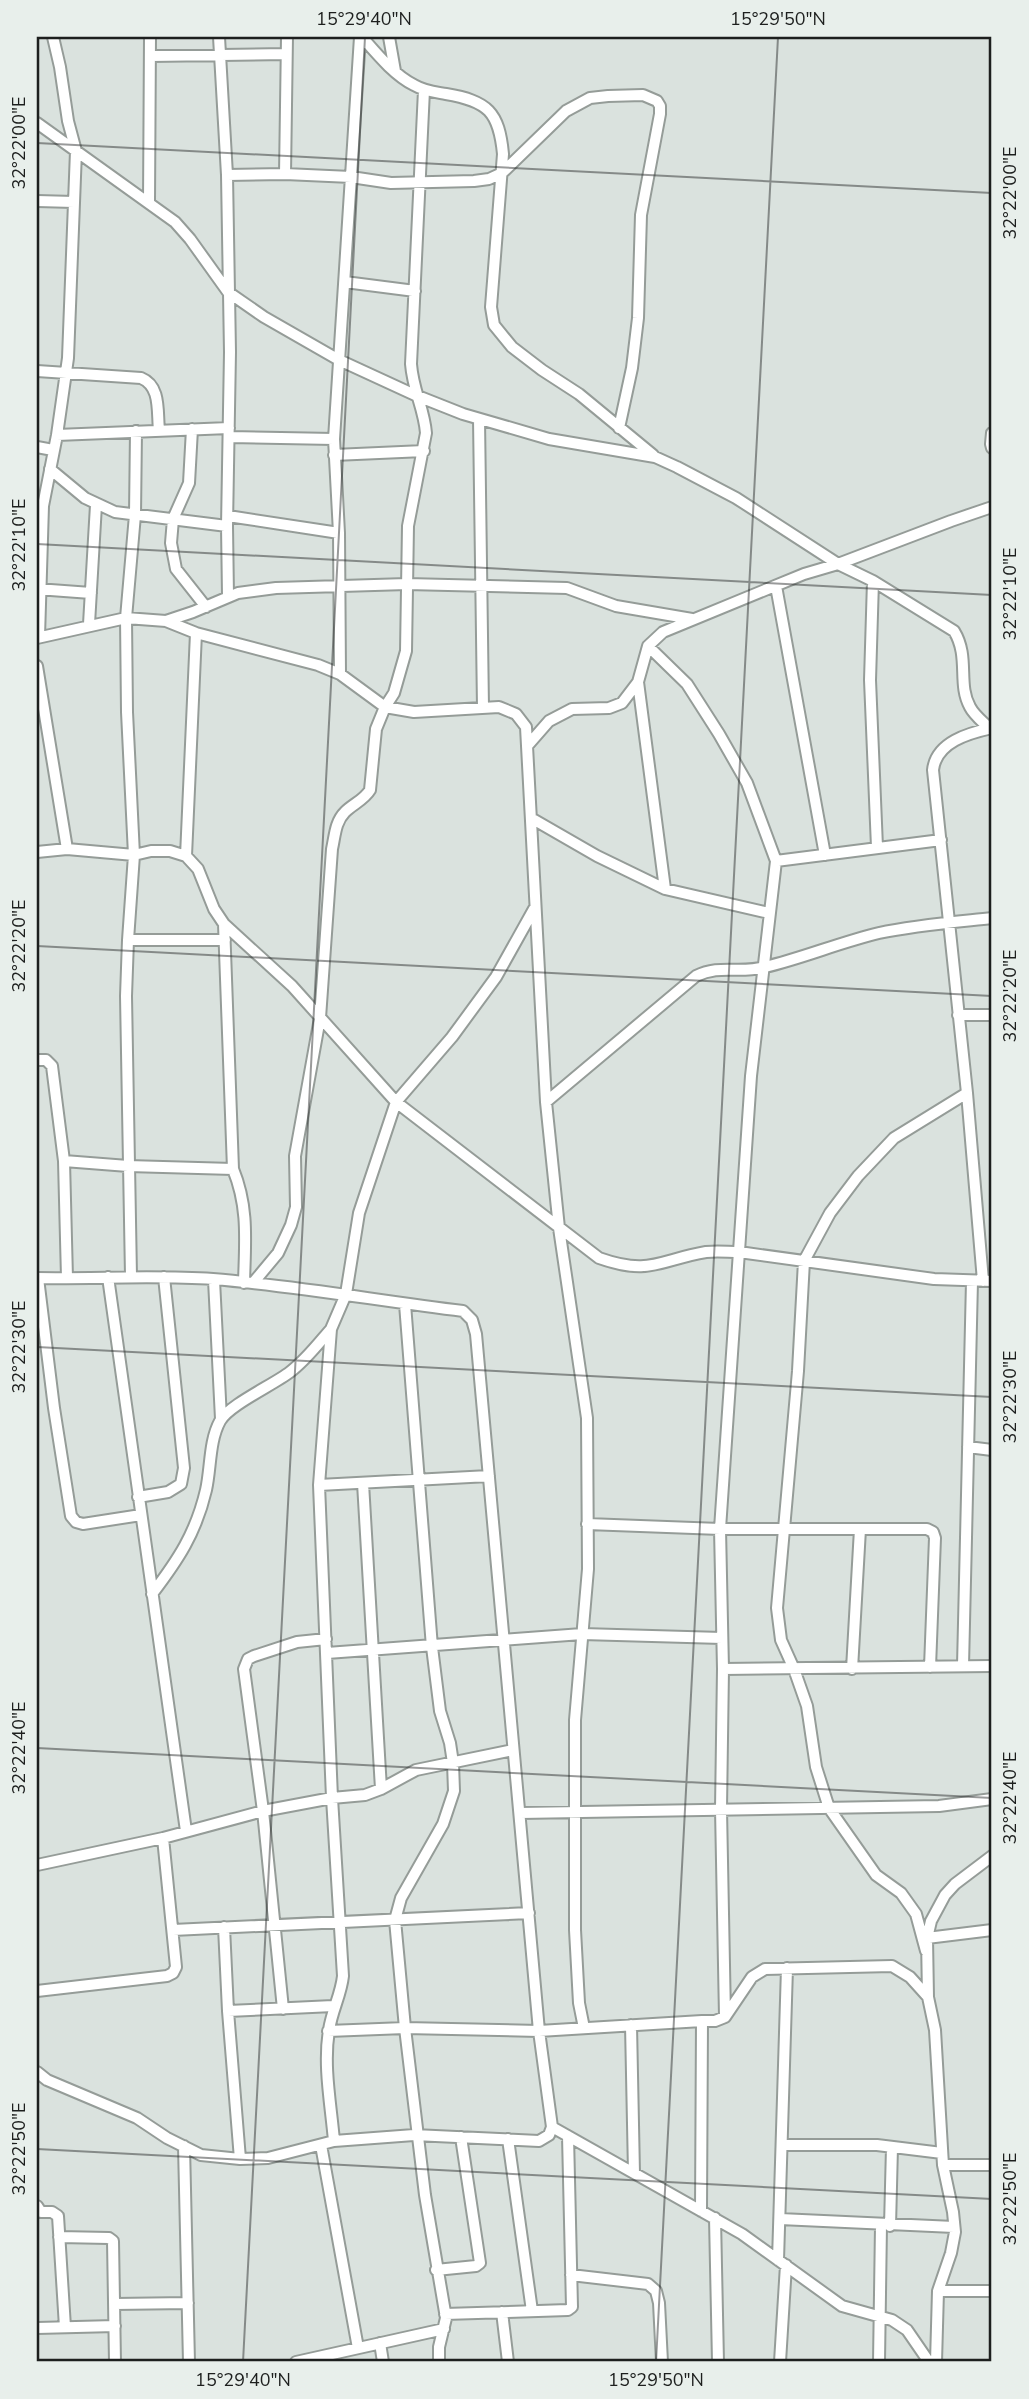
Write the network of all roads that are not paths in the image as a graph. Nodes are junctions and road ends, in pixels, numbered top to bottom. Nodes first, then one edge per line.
1 (52, 37) edge
2 (150, 37) edge
3 (219, 37) edge
4 (286, 37) edge
5 (361, 37) edge
6 (389, 37) edge
7 (286, 54) junction
8 (220, 55) junction
9 (151, 56) junction
10 (395, 71) junction
11 (424, 90) junction
12 (37, 123) edge
13 (76, 151) junction
14 (502, 173) junction
15 (285, 174) junction
16 (227, 176) junction
17 (351, 177) junction
18 (421, 183) junction
19 (37, 201) edge
20 (74, 202) junction
21 (149, 202) junction
22 (345, 282) junction
23 (415, 291) junction
24 (228, 292) junction
25 (339, 359) junction
26 (37, 371) edge
27 (67, 372) junction
28 (415, 395) junction
29 (479, 419) junction
30 (619, 428) junction
31 (192, 429) junction
32 (159, 430) junction
33 (136, 432) junction
34 (229, 433) junction
35 (992, 433) edge
36 (57, 435) junction
37 (334, 439) junction
38 (37, 447) edge
39 (992, 448) edge
40 (53, 450) junction
41 (424, 451) junction
42 (334, 455) junction
43 (655, 457) junction
44 (50, 469) junction
45 (96, 505) junction
46 (992, 507) edge
47 (135, 515) junction
48 (173, 519) junction
49 (227, 521) junction
50 (339, 533) junction
51 (838, 564) junction
52 (873, 581) junction
53 (407, 584) junction
54 (340, 586) junction
55 (481, 586) junction
56 (776, 586) junction
57 (38, 589) edge
58 (91, 593) junction
59 (228, 596) junction
60 (205, 607) junction
61 (126, 618) junction
62 (692, 619) junction
63 (166, 621) junction
64 (89, 624) junction
65 (196, 633) junction
66 (38, 637) edge
67 (648, 646) junction
68 (37, 666) edge
69 (341, 674) junction
70 (638, 682) junction
71 (385, 707) junction
72 (483, 708) junction
73 (991, 728) edge
74 (528, 745) junction
75 (531, 818) junction
76 (941, 840) junction
77 (877, 848) junction
78 (67, 849) junction
79 (37, 852) edge
80 (134, 855) junction
81 (825, 855) junction
82 (186, 856) junction
83 (776, 861) junction
84 (666, 889) junction
85 (535, 907) junction
86 (769, 913) junction
87 (992, 918) edge
88 (948, 922) junction
89 (224, 924) junction
90 (128, 940) junction
91 (225, 940) junction
92 (764, 968) junction
93 (992, 1015) edge
94 (958, 1016) junction
95 (320, 1018) junction
96 (37, 1060) edge
97 (967, 1093) junction
98 (546, 1101) junction
99 (396, 1102) junction
100 (65, 1161) junction
101 (128, 1166) junction
102 (233, 1169) junction
103 (559, 1228) junction
104 (739, 1252) junction
105 (804, 1261) junction
106 (131, 1276) junction
107 (108, 1277) junction
108 (164, 1277) junction
109 (38, 1278) edge
110 (67, 1278) junction
111 (214, 1280) junction
112 (983, 1281) edge
113 (249, 1283) junction
114 (346, 1294) junction
115 (405, 1304) junction
116 (331, 1329) junction
117 (221, 1419) junction
118 (968, 1447) junction
119 (992, 1450) edge
120 (489, 1476) junction
121 (418, 1480) junction
122 (363, 1483) junction
123 (319, 1485) junction
124 (138, 1497) junction
125 (141, 1515) junction
126 (587, 1524) junction
127 (720, 1528) junction
128 (783, 1529) junction
129 (860, 1529) junction
130 (152, 1594) junction
131 (582, 1634) junction
132 (722, 1638) junction
133 (326, 1639) junction
134 (504, 1641) junction
135 (432, 1647) junction
136 (373, 1651) junction
137 (327, 1653) junction
138 (963, 1666) junction
139 (992, 1666) edge
140 (930, 1667) junction
141 (723, 1669) junction
142 (794, 1669) junction
143 (852, 1669) junction
144 (513, 1751) junction
145 (453, 1763) junction
146 (381, 1789) junction
147 (332, 1798) junction
148 (992, 1799) edge
149 (829, 1808) junction
150 (721, 1810) junction
151 (263, 1811) junction
152 (575, 1812) junction
153 (520, 1814) junction
154 (186, 1830) junction
155 (163, 1838) junction
156 (992, 1856) edge
157 (37, 1865) edge
158 (528, 1913) junction
159 (395, 1920) junction
160 (340, 1923) junction
161 (275, 1925) junction
162 (224, 1927) junction
163 (173, 1930) junction
164 (992, 1930) edge
165 (927, 1938) junction
166 (926, 1951) junction
167 (787, 1968) junction
168 (37, 1990) edge
169 (928, 1997) junction
170 (333, 2006) junction
171 (283, 2009) junction
172 (228, 2011) junction
173 (724, 2017) junction
174 (702, 2021) junction
175 (631, 2025) junction
176 (405, 2028) junction
177 (584, 2028) junction
178 (328, 2031) junction
179 (539, 2031) junction
180 (37, 2072) edge
181 (552, 2127) junction
182 (418, 2135) junction
183 (568, 2136) junction
184 (461, 2137) junction
185 (508, 2139) junction
186 (334, 2141) junction
187 (321, 2144) junction
188 (782, 2145) junction
189 (184, 2146) junction
190 (892, 2147) junction
191 (240, 2159) junction
192 (942, 2159) junction
193 (992, 2165) edge
194 (634, 2173) junction
195 (37, 2206) edge
196 (701, 2210) junction
197 (715, 2218) junction
198 (780, 2219) junction
199 (886, 2226) junction
200 (954, 2227) junction
201 (60, 2237) junction
202 (782, 2262) junction
203 (436, 2270) junction
204 (571, 2275) junction
205 (937, 2291) junction
206 (992, 2291) edge
207 (188, 2303) junction
208 (115, 2304) junction
209 (532, 2311) junction
210 (502, 2312) junction
211 (445, 2315) junction
212 (880, 2315) junction
213 (114, 2326) junction
214 (65, 2327) junction
215 (37, 2328) edge
216 (444, 2329) junction
217 (380, 2343) junction
218 (358, 2348) junction
219 (115, 2362) edge
220 (189, 2362) edge
221 (296, 2362) edge
222 (383, 2362) edge
223 (439, 2362) edge
224 (508, 2362) edge
225 (662, 2362) edge
226 (718, 2362) edge
227 (780, 2362) edge
228 (879, 2362) edge
229 (929, 2362) edge
230 (936, 2362) edge

1 - 13 street
2 - 9 street
3 - 8 street
4 - 7 street
5 - 10 street
5 - 17 street
6 - 10 street
7 - 8 street
7 - 15 street
8 - 9 street
8 - 16 street
9 - 21 street
10 - 11 street
11 - 14 street
11 - 18 street
12 - 13 street
13 - 20 street
13 - 21 street
14 - 18 street
14 - 30 street
14 - 30 street
15 - 16 street
15 - 17 street
16 - 24 street
17 - 18 street
17 - 22 street
18 - 23 street
19 - 20 street
20 - 27 street
21 - 24 street
22 - 23 street
22 - 25 street
23 - 28 street
24 - 25 street
24 - 34 street
25 - 28 street
25 - 37 street
26 - 27 street
27 - 32 street
27 - 36 street
28 - 29 street
28 - 41 street
29 - 43 street
29 - 55 street
30 - 43 street
31 - 32 street
31 - 34 street
31 - 48 street
32 - 33 street
33 - 36 street
33 - 47 street
34 - 37 street
34 - 49 street
35 - 39 street
36 - 40 street
37 - 42 street
38 - 40 street
40 - 44 street
41 - 42 street
41 - 53 street
42 - 50 street
43 - 51 street
44 - 45 street
44 - 57 street
45 - 47 street
45 - 58 street
46 - 51 street
47 - 48 street
47 - 61 street
48 - 49 street
48 - 60 street
49 - 50 street
49 - 59 street
50 - 54 street
51 - 52 street
51 - 56 street
52 - 73 street
52 - 77 street
53 - 54 street
53 - 55 street
53 - 71 street
54 - 59 street
54 - 69 street
55 - 62 street
55 - 72 street
56 - 62 street
56 - 81 street
57 - 58 street
57 - 66 street
58 - 64 street
59 - 60 street
60 - 63 street
61 - 63 street
61 - 64 street
61 - 80 street
62 - 67 street
63 - 65 street
64 - 66 street
65 - 69 street
65 - 82 street
67 - 70 street
67 - 83 street
68 - 78 street
69 - 71 street
70 - 74 street
70 - 84 street
71 - 72 street
71 - 95 street
72 - 74 street
73 - 76 street
74 - 75 street
75 - 84 street
75 - 85 street
76 - 77 street
76 - 88 street
77 - 81 street
78 - 79 street
78 - 80 street
80 - 82 street
80 - 90 street
81 - 83 street
82 - 89 street
83 - 86 street
84 - 86 street
85 - 98 street
85 - 99 street
86 - 92 street
87 - 88 street
88 - 92 street
88 - 94 street
89 - 91 street
89 - 95 street
90 - 91 street
90 - 101 street
91 - 102 street
92 - 98 street
92 - 104 street
93 - 94 street
94 - 97 street
95 - 99 street
95 - 113 street
96 - 100 street
97 - 105 street
97 - 112 street
98 - 103 street
99 - 103 street
99 - 114 street
100 - 101 street
100 - 110 street
101 - 102 street
101 - 106 street
102 - 113 street
103 - 104 street
103 - 126 street
104 - 105 street
104 - 127 street
105 - 112 street
105 - 128 street
106 - 107 street
106 - 108 street
107 - 110 street
107 - 124 street
108 - 111 street
108 - 124 street
109 - 110 street
109 - 125 street
111 - 113 street
111 - 117 street
112 - 118 street
113 - 114 street
114 - 115 street
114 - 116 street
115 - 120 street
115 - 121 street
116 - 117 street
116 - 123 street
117 - 130 street
118 - 119 street
118 - 138 street
120 - 121 street
120 - 134 street
121 - 122 street
121 - 135 street
122 - 123 street
122 - 136 street
123 - 133 street
124 - 125 street
125 - 130 street
126 - 127 street
126 - 131 street
127 - 128 street
127 - 132 street
128 - 129 street
128 - 142 street
129 - 140 street
129 - 143 street
130 - 154 street
131 - 132 street
131 - 134 street
131 - 152 street
132 - 141 street
133 - 137 street
133 - 151 street
134 - 135 street
134 - 144 street
135 - 136 street
135 - 145 street
136 - 137 street
136 - 146 street
137 - 147 street
138 - 139 street
138 - 140 street
140 - 143 street
141 - 142 street
141 - 150 street
142 - 143 street
142 - 149 street
144 - 145 street
144 - 153 street
145 - 146 street
145 - 159 street
146 - 147 street
147 - 151 street
147 - 160 street
148 - 149 street
149 - 150 street
149 - 166 street
150 - 152 street
150 - 173 street
151 - 154 street
151 - 161 street
152 - 153 street
152 - 177 street
153 - 158 street
154 - 155 street
155 - 157 street
155 - 163 street
156 - 165 street
158 - 159 street
158 - 179 street
159 - 160 street
159 - 176 street
160 - 161 street
160 - 170 street
161 - 162 street
161 - 171 street
162 - 163 street
162 - 172 street
163 - 168 street
164 - 165 street
165 - 166 street
166 - 169 street
167 - 169 street
167 - 173 street
167 - 188 street
169 - 192 street
170 - 171 street
170 - 178 street
171 - 172 street
172 - 191 street
173 - 174 street
174 - 175 street
174 - 196 street
175 - 177 street
175 - 194 street
176 - 178 street
176 - 179 street
176 - 182 street
177 - 179 street
178 - 186 street
179 - 181 street
180 - 189 street
181 - 183 street
181 - 185 street
182 - 184 street
182 - 186 street
182 - 203 street
183 - 194 street
183 - 204 street
184 - 185 street
184 - 203 street
185 - 209 street
186 - 187 street
187 - 191 street
187 - 218 street
188 - 190 street
188 - 198 street
189 - 191 street
189 - 207 street
190 - 192 street
190 - 199 street
192 - 193 street
192 - 200 street
194 - 196 street
195 - 201 street
196 - 197 street
197 - 202 street
197 - 226 street
198 - 199 street
198 - 202 street
199 - 200 street
199 - 212 street
200 - 205 street
201 - 208 street
201 - 214 street
202 - 212 street
202 - 227 street
203 - 211 street
204 - 209 street
204 - 225 street
205 - 206 street
205 - 230 street
207 - 208 street
207 - 220 street
208 - 213 street
209 - 210 street
210 - 211 street
210 - 224 street
211 - 216 street
212 - 228 street
212 - 229 street
213 - 214 street
213 - 219 street
214 - 215 street
216 - 217 street
216 - 223 street
217 - 218 street
217 - 222 street
218 - 221 street

